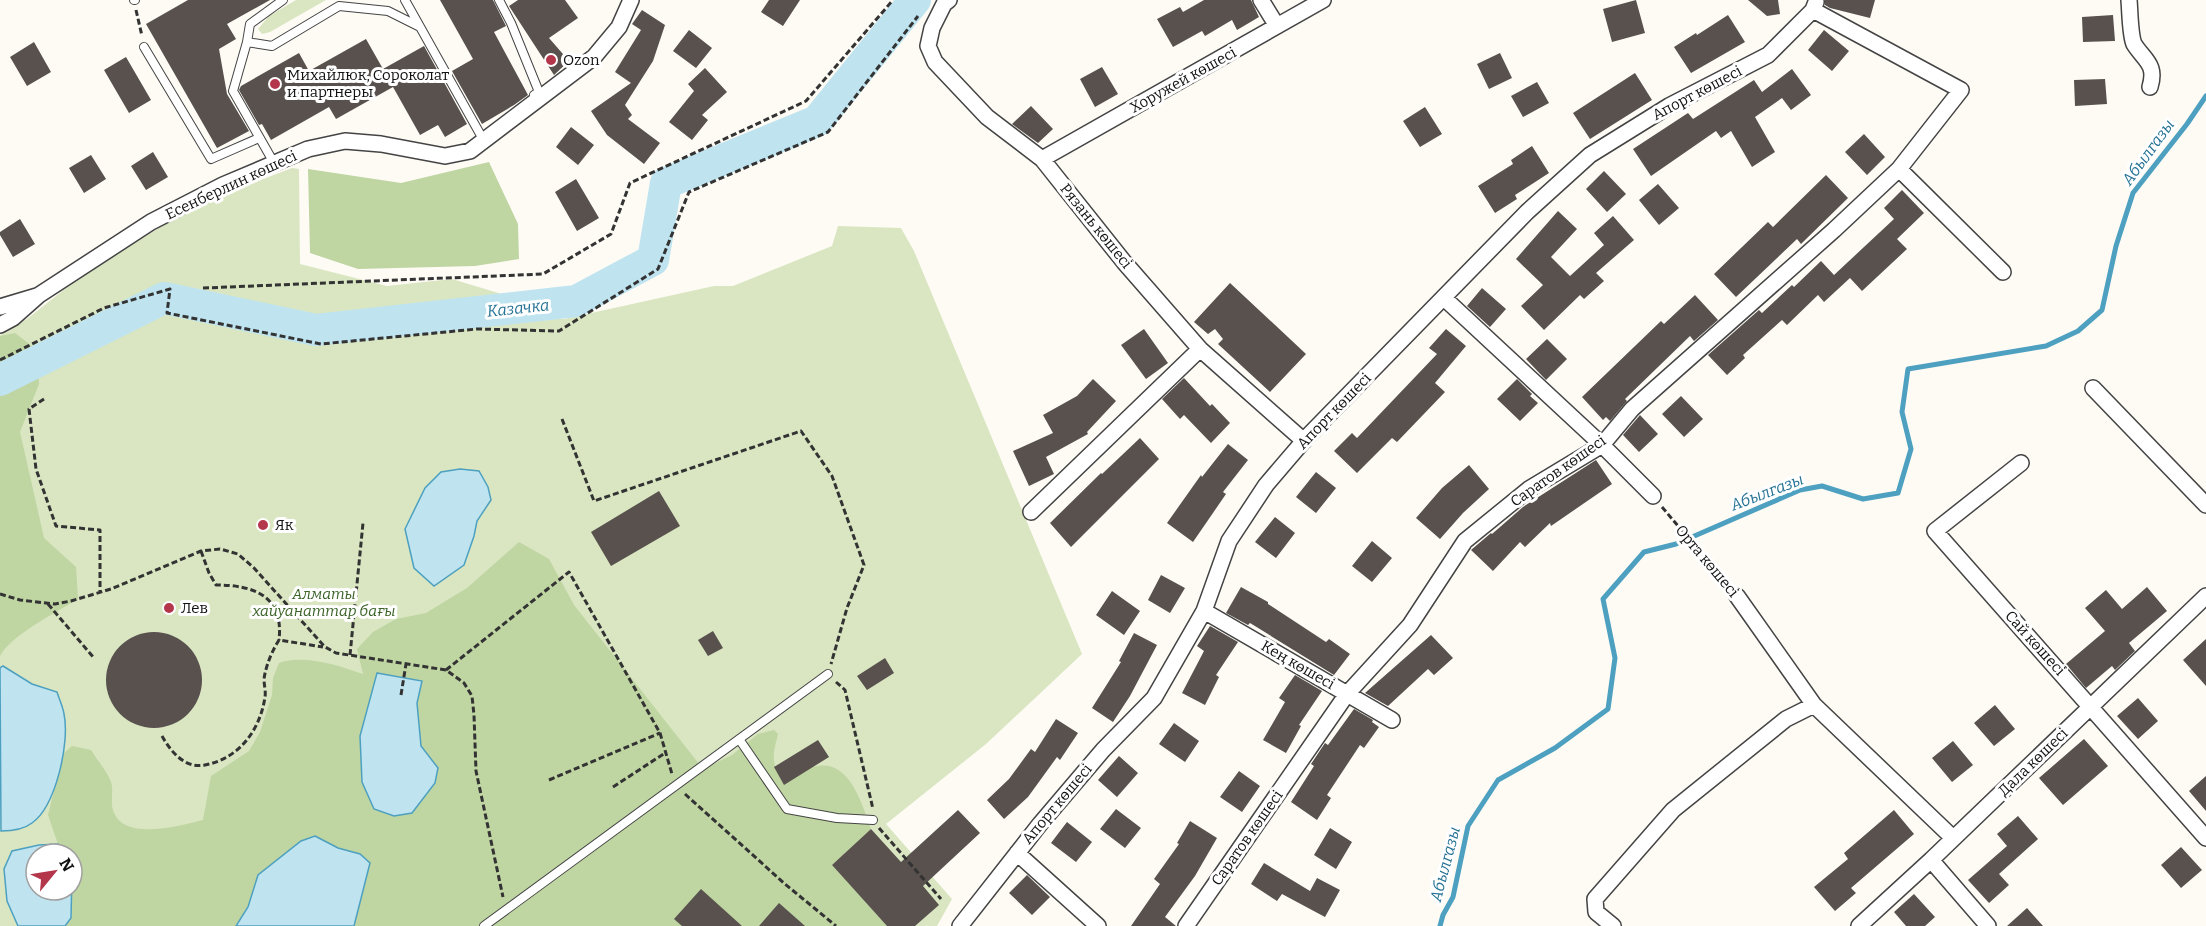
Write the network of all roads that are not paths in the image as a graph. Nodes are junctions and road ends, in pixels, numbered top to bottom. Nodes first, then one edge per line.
1 (283, 0) edge
2 (405, 0) edge
3 (499, 0) edge
4 (631, 0) edge
5 (949, 0) edge
6 (1261, 0) edge
7 (1323, 0) edge
8 (2129, 0) edge
9 (1815, 5) edge
10 (1277, 26) junction
11 (420, 27) junction
12 (247, 42) junction
13 (144, 46) road end
14 (2150, 87) dead end
15 (259, 138) junction
16 (482, 138) junction
17 (1042, 159) junction
18 (274, 163) junction
19 (1899, 169) junction
20 (2003, 272) dead end
21 (39, 295) junction
22 (1444, 298) junction
23 (0, 307) edge
24 (0, 325) edge
25 (1200, 349) junction
26 (2093, 388) dead end
27 (1304, 441) junction
28 (1602, 445) junction
29 (2021, 462) dead end
30 (1653, 496) road end
31 (2206, 505) edge
32 (1031, 512) dead end
33 (1737, 596) road end
34 (2206, 596) edge
35 (1204, 611) junction
36 (828, 674) road end
37 (1347, 694) junction
38 (1814, 705) junction
39 (2091, 707) junction
40 (1392, 720) dead end
41 (739, 739) junction
42 (873, 820) road end
43 (1953, 838) junction
44 (2206, 838) edge
45 (1017, 853) junction
46 (1931, 860) junction
47 (484, 926) edge
48 (960, 926) edge
49 (1098, 926) edge
50 (1186, 926) edge
51 (1613, 926) edge
52 (1858, 926) edge
53 (1988, 926) edge

1 - 12 lane
2 - 11 lane
3 - 16 lane
4 - 16 street, Есенберлин көшесі
5 - 17 street, Рязань көшесі
6 - 10 street
7 - 10 street, Хоружей көшесі
8 - 14 street
9 - 19 street, Саратов көшесі
9 - 22 street, Апорт көшесі
10 - 17 street, Хоружей көшесі
11 - 12 lane
11 - 16 lane
12 - 15 lane
13 - 15 lane
15 - 18 lane
16 - 18 street, Есенберлин көшесі
17 - 25 street, Рязань көшесі
18 - 21 street, Есенберлин көшесі
19 - 20 street
19 - 28 street, Саратов көшесі
21 - 23 street, Есенберлин көшесі
21 - 24 street, Есенберлин көшесі
22 - 27 street, Апорт көшесі
22 - 28 street
25 - 27 street, Рязань көшесі
25 - 32 street
26 - 31 street
27 - 35 street, Апорт көшесі
28 - 30 street
28 - 37 street, Саратов көшесі
29 - 39 street, Сай көшесі
33 - 38 street, Орта көшесі
34 - 39 street, Дала көшесі
35 - 37 street, Кең көшесі
35 - 45 street, Апорт көшесі
36 - 41 lane
37 - 40 street, Кең көшесі
37 - 50 street, Саратов көшесі
38 - 43 street, Орта көшесі
38 - 51 street
39 - 43 street, Дала көшесі
39 - 44 street, Сай көшесі
41 - 42 lane
41 - 47 lane
43 - 46 street, Дала көшесі
45 - 48 street, Апорт көшесі
45 - 49 street
46 - 52 street, Дала көшесі
46 - 53 street

